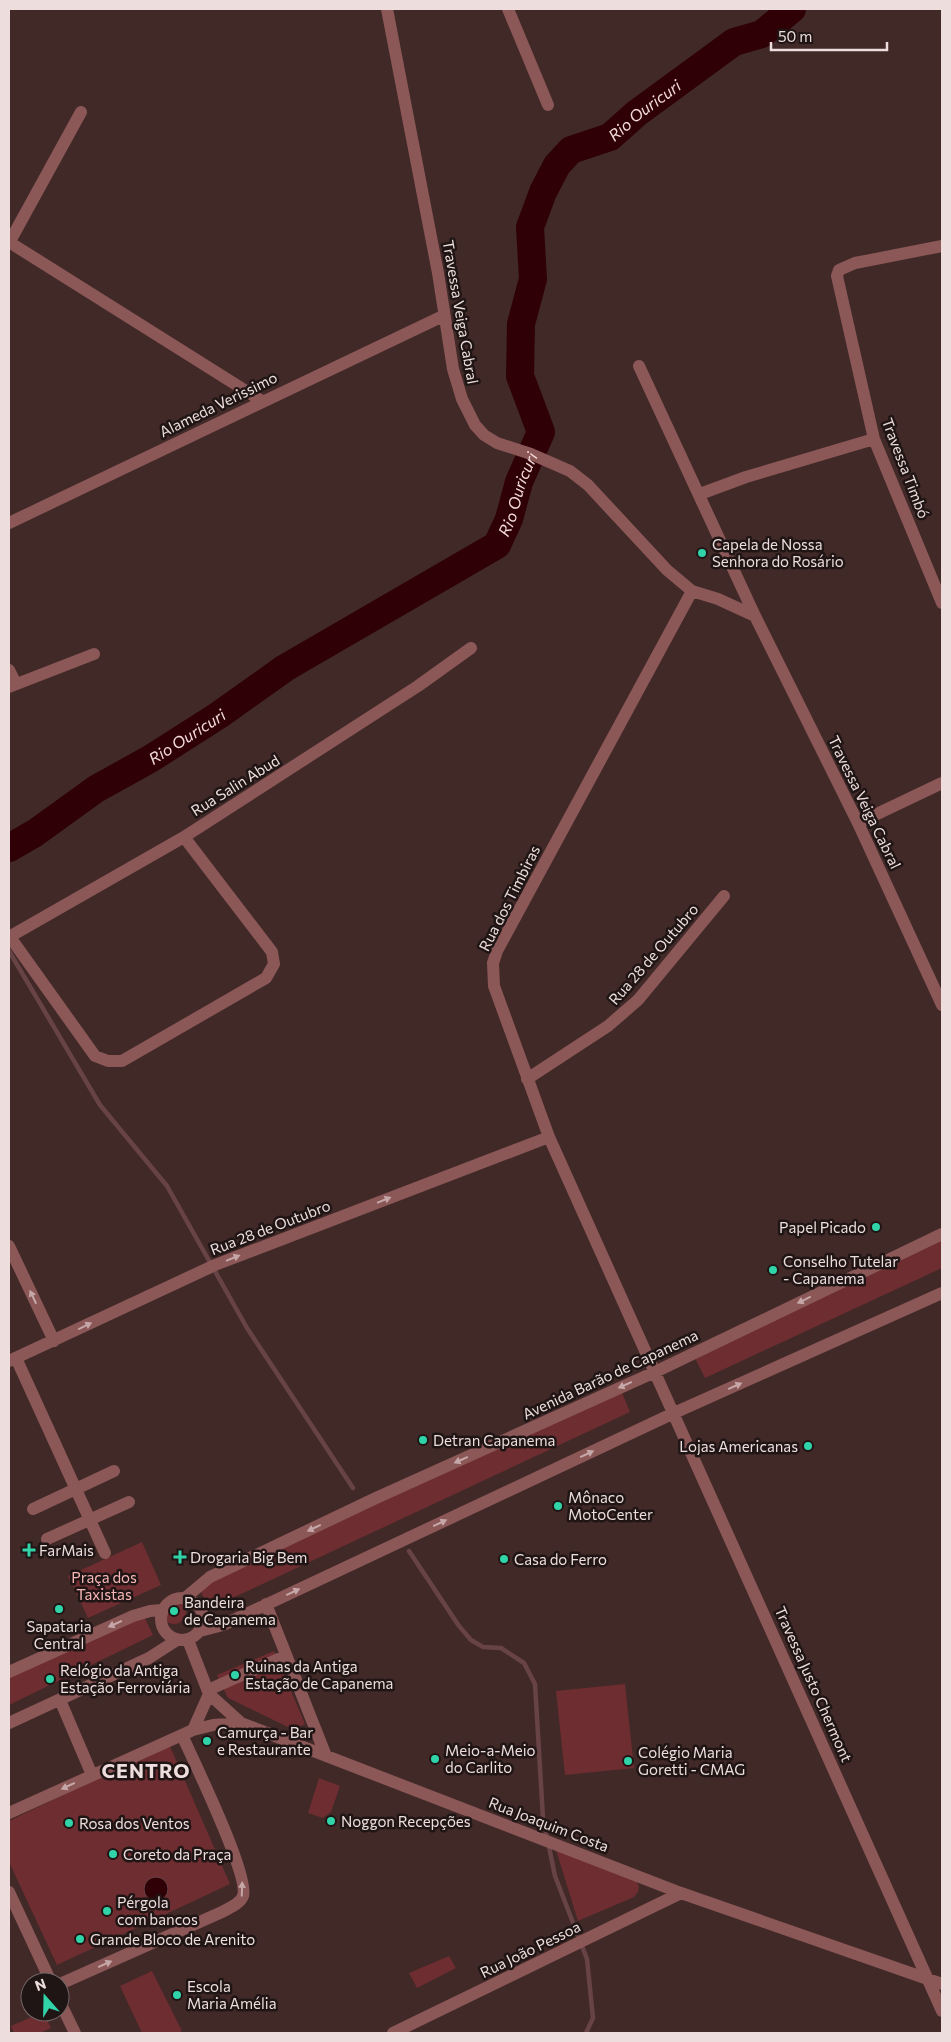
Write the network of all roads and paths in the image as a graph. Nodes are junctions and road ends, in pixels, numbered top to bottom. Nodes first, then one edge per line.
1 (387, 9) edge
2 (508, 9) edge
3 (548, 105) dead end
4 (81, 112) dead end
5 (9, 242) edge
6 (942, 246) edge
7 (443, 316) junction
8 (639, 366) dead end
9 (262, 401) junction
10 (874, 439) junction
11 (700, 494) junction
12 (9, 523) edge
13 (692, 592) junction
14 (942, 603) edge
15 (755, 616) junction
16 (471, 648) dead end
17 (94, 654) dead end
18 (9, 670) edge
19 (12, 685) edge
20 (942, 783) edge
21 (858, 823) junction
22 (184, 837) junction
23 (724, 896) dead end
24 (10, 937) edge
25 (942, 1004) edge
26 (527, 1079) junction
27 (549, 1137) junction
28 (942, 1234) edge
29 (9, 1246) edge
30 (942, 1293) edge
31 (54, 1341) junction
32 (12, 1359) edge
33 (656, 1372) junction
34 (674, 1413) junction
35 (114, 1471) dead end
36 (74, 1489) junction
37 (129, 1502) dead end
38 (33, 1508) dead end
39 (88, 1520) junction
40 (47, 1540) dead end
41 (105, 1553) dead end
42 (185, 1598) junction
43 (266, 1604) junction
44 (162, 1610) junction
45 (200, 1631) junction
46 (182, 1640) junction
47 (285, 1656) junction
48 (9, 1672) edge
49 (208, 1692) junction
50 (60, 1700) junction
51 (9, 1723) edge
52 (241, 1723) junction
53 (188, 1733) junction
54 (326, 1756) junction
55 (92, 1775) junction
56 (9, 1814) edge
57 (9, 1892) edge
58 (681, 1893) junction
59 (46, 1972) edge
60 (929, 1979) junction
61 (70, 1980) edge
62 (942, 1984) edge
63 (942, 2011) edge
64 (393, 2033) edge

1 - 7 street, Travessa Veiga Cabral
2 - 3 street
4 - 5 street
5 - 9 street
6 - 10 street, Travessa Timbó
7 - 9 street, Alameda Verissimo
7 - 13 street, Travessa Veiga Cabral
8 - 11 street, Travessa Veiga Cabral
9 - 12 street, Alameda Verissimo
10 - 11 street
10 - 14 street, Travessa Timbó
11 - 15 street, Travessa Veiga Cabral
13 - 15 street, Travessa Veiga Cabral
13 - 26 street, Rua dos Timbiras
15 - 21 street, Travessa Veiga Cabral
16 - 22 street, Rua Salin Abud
17 - 19 street
18 - 19 street
20 - 21 street
21 - 25 street, Travessa Veiga Cabral
22 - 24 street, Rua Salin Abud
22 - 24 street
23 - 26 street, Rua 28 de Outubro
26 - 27 street, Rua dos Timbiras
31 -> 27 street, Rua 28 de Outubro
27 - 33 street, Rua dos Timbiras
28 -> 33 street, Avenida Barão de Capanema
31 -> 29 street
34 -> 30 street
31 - 32 street, Rua 28 de Outubro
32 - 36 street
33 - 34 street, Travessa Justo Chermont
33 -> 42 street, Avenida Barão de Capanema
43 -> 34 street
34 - 60 street, Travessa Justo Chermont
35 - 36 street
36 - 38 street
36 - 39 street
37 - 39 street
39 - 40 street
39 - 41 street
42 - 44 street
42 - 45 street
43 - 45 street
43 - 47 street
44 - 46 street
44 -> 48 street
45 - 46 street
46 - 49 street, Rua Joaquim Costa
46 - 50 street
47 - 49 street
47 - 54 street
49 - 52 street, Rua Joaquim Costa
49 - 53 street
50 - 51 street
50 - 55 street
52 - 53 street
52 - 54 street, Rua Joaquim Costa
53 - 55 street
61 -> 53 street
54 - 58 street, Rua Joaquim Costa
55 -> 56 street
57 - 59 street
58 - 60 street, Rua Joaquim Costa
58 - 64 street, Rua João Pessoa
60 - 62 street, Rua Joaquim Costa
60 - 63 street, Travessa Justo Chermont

